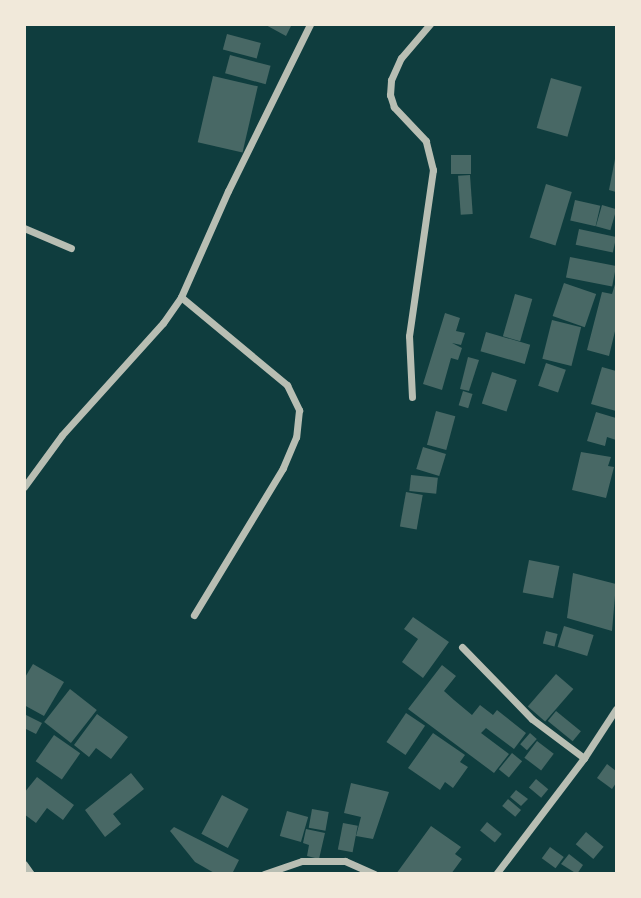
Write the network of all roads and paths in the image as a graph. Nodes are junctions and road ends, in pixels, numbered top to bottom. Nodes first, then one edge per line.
1 (310, 24) edge
2 (430, 24) edge
3 (24, 228) edge
4 (71, 248) dead end
5 (181, 298) junction
6 (412, 397) dead end
7 (24, 486) edge
8 (194, 615) dead end
9 (462, 647) dead end
10 (617, 709) edge
11 (584, 758) junction
12 (24, 864) edge
13 (31, 873) edge
14 (264, 873) edge
15 (374, 873) edge
16 (496, 873) edge

1 - 5 street
2 - 6 street
3 - 4 street
5 - 7 street
5 - 8 street
9 - 11 street
10 - 11 street
11 - 16 street
12 - 13 street
14 - 15 street

